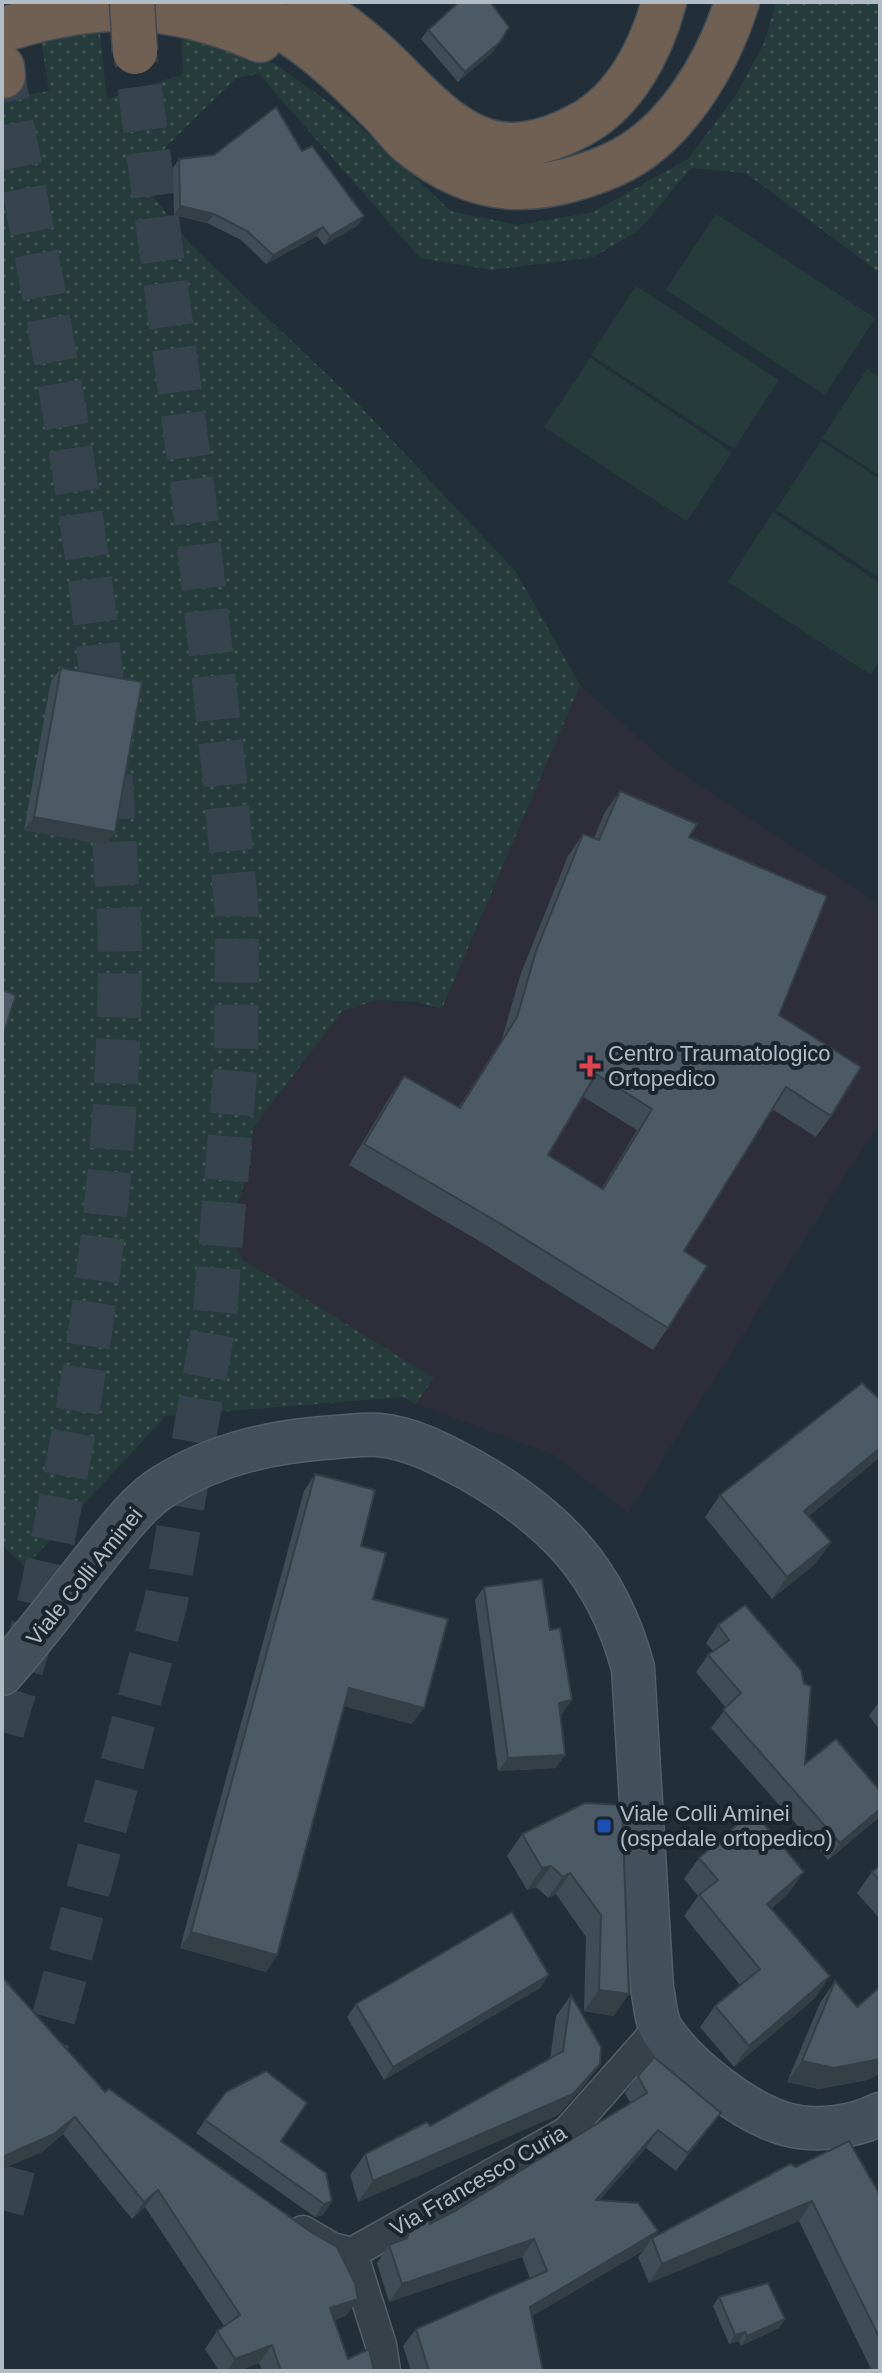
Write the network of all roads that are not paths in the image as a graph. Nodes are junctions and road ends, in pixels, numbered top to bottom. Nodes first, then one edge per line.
1 (132, 2) edge
2 (231, 2) edge
3 (308, 2) edge
4 (664, 2) edge
5 (737, 2) edge
6 (2, 30) edge
7 (135, 52) tunnel mouth
8 (382, 113) junction
9 (2, 1674) edge
10 (660, 2027) junction
11 (880, 2114) edge
12 (284, 2218) edge
13 (352, 2253) junction
14 (385, 2371) edge

1 - 7 highway, bridge
2 - 8 highway
3 - 4 highway
5 - 8 highway
6 - 8 highway
9 - 10 main road, Viale Colli Aminei
10 - 11 main road, Viale Colli Aminei
10 - 13 street, Via Francesco Curia
12 - 13 street
13 - 14 street

